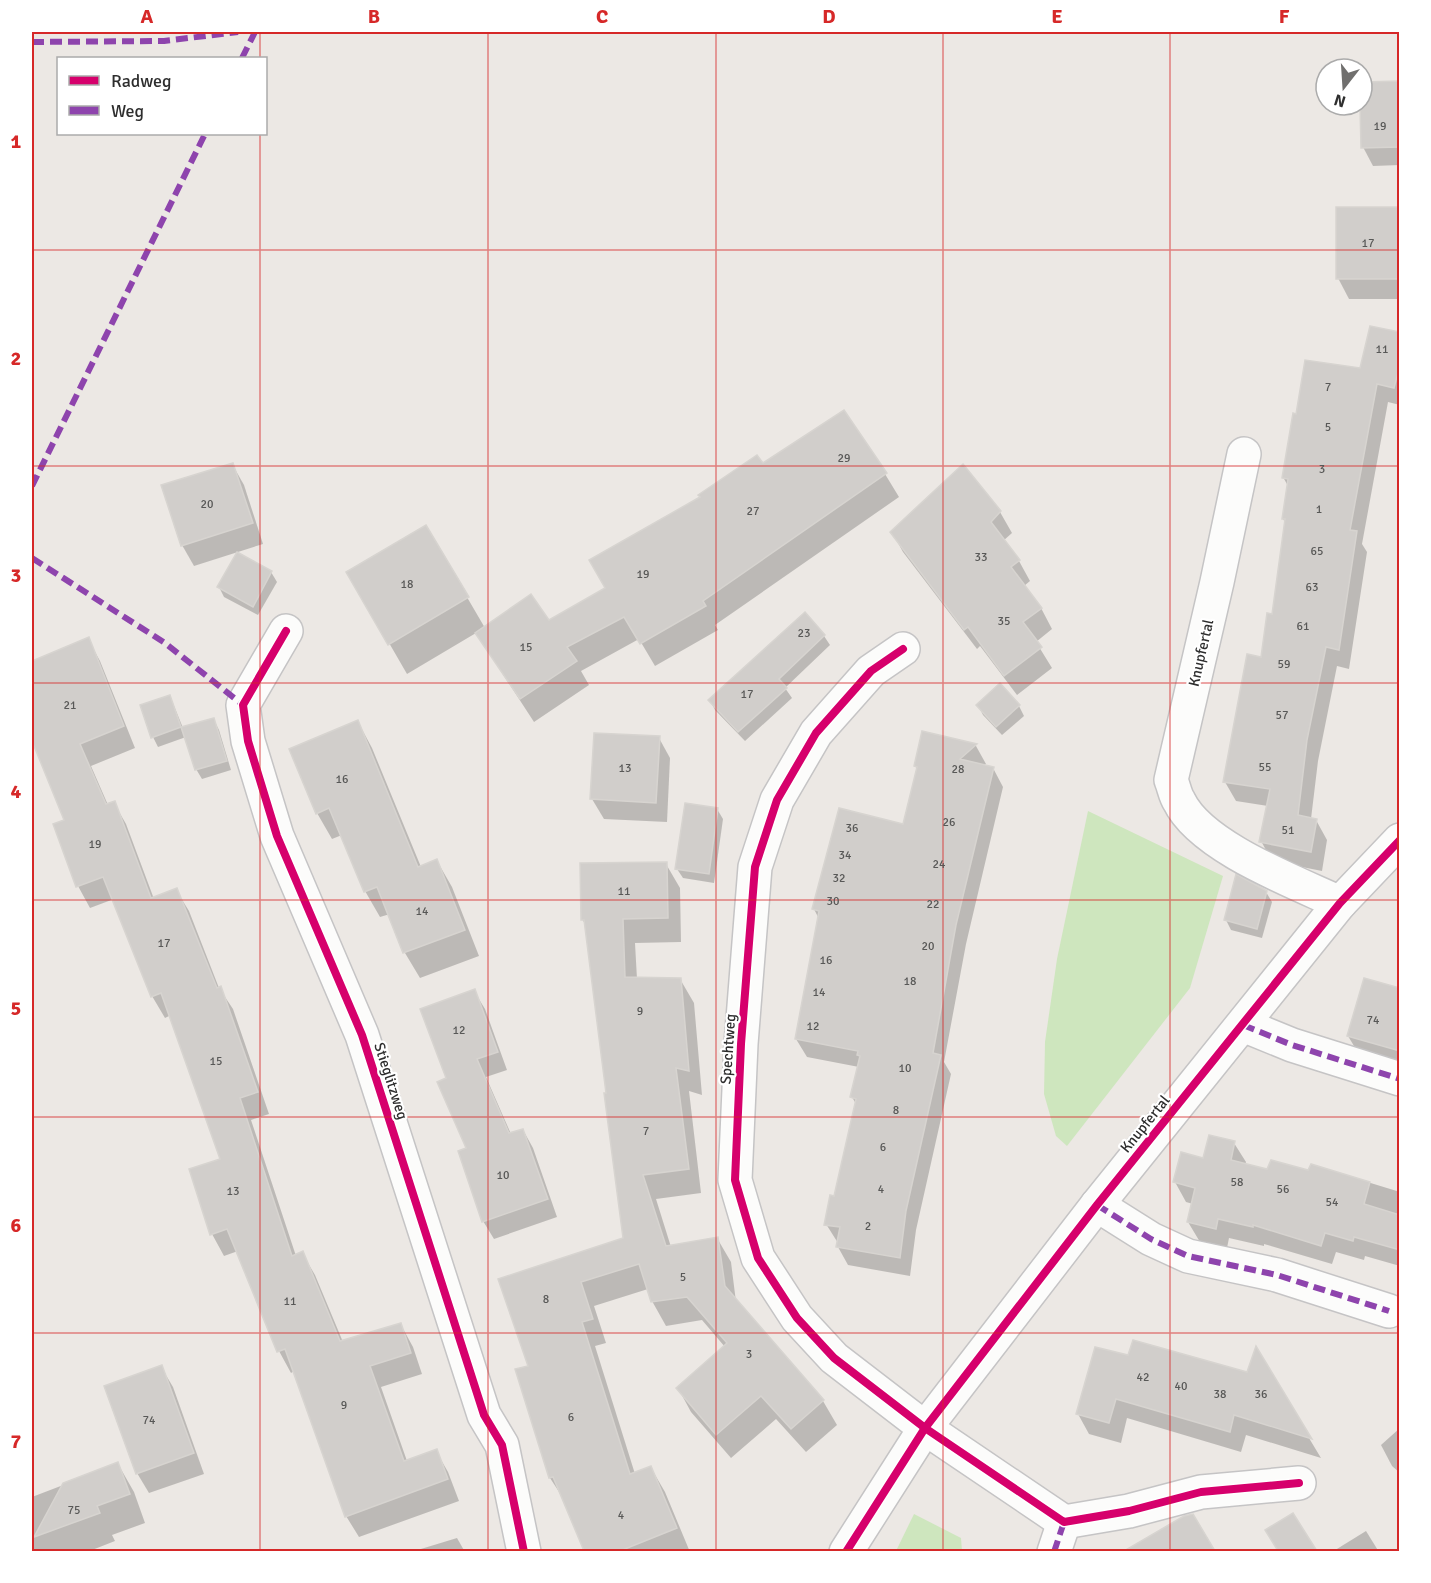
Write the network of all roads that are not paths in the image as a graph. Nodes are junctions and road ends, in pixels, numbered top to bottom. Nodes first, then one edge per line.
1 (1244, 454) dead end
2 (286, 631) dead end
3 (903, 649) dead end
4 (1398, 843) edge
5 (1340, 903) junction
6 (1243, 1025) junction
7 (1400, 1079) edge
8 (1097, 1205) junction
9 (1389, 1311) dead end
10 (925, 1428) junction
11 (1299, 1483) dead end
12 (1059, 1537) edge
13 (524, 1551) edge
14 (846, 1551) edge

1 - 5 street, Knupfertal
2 - 13 street, Stieglitzweg
3 - 10 street, Spechtweg
4 - 5 street, Knupfertal
5 - 6 street, Knupfertal
6 - 7 street
6 - 8 street, Knupfertal
8 - 9 street
8 - 10 street, Knupfertal
10 - 12 street
10 - 14 street, Knupfertal
11 - 12 street

